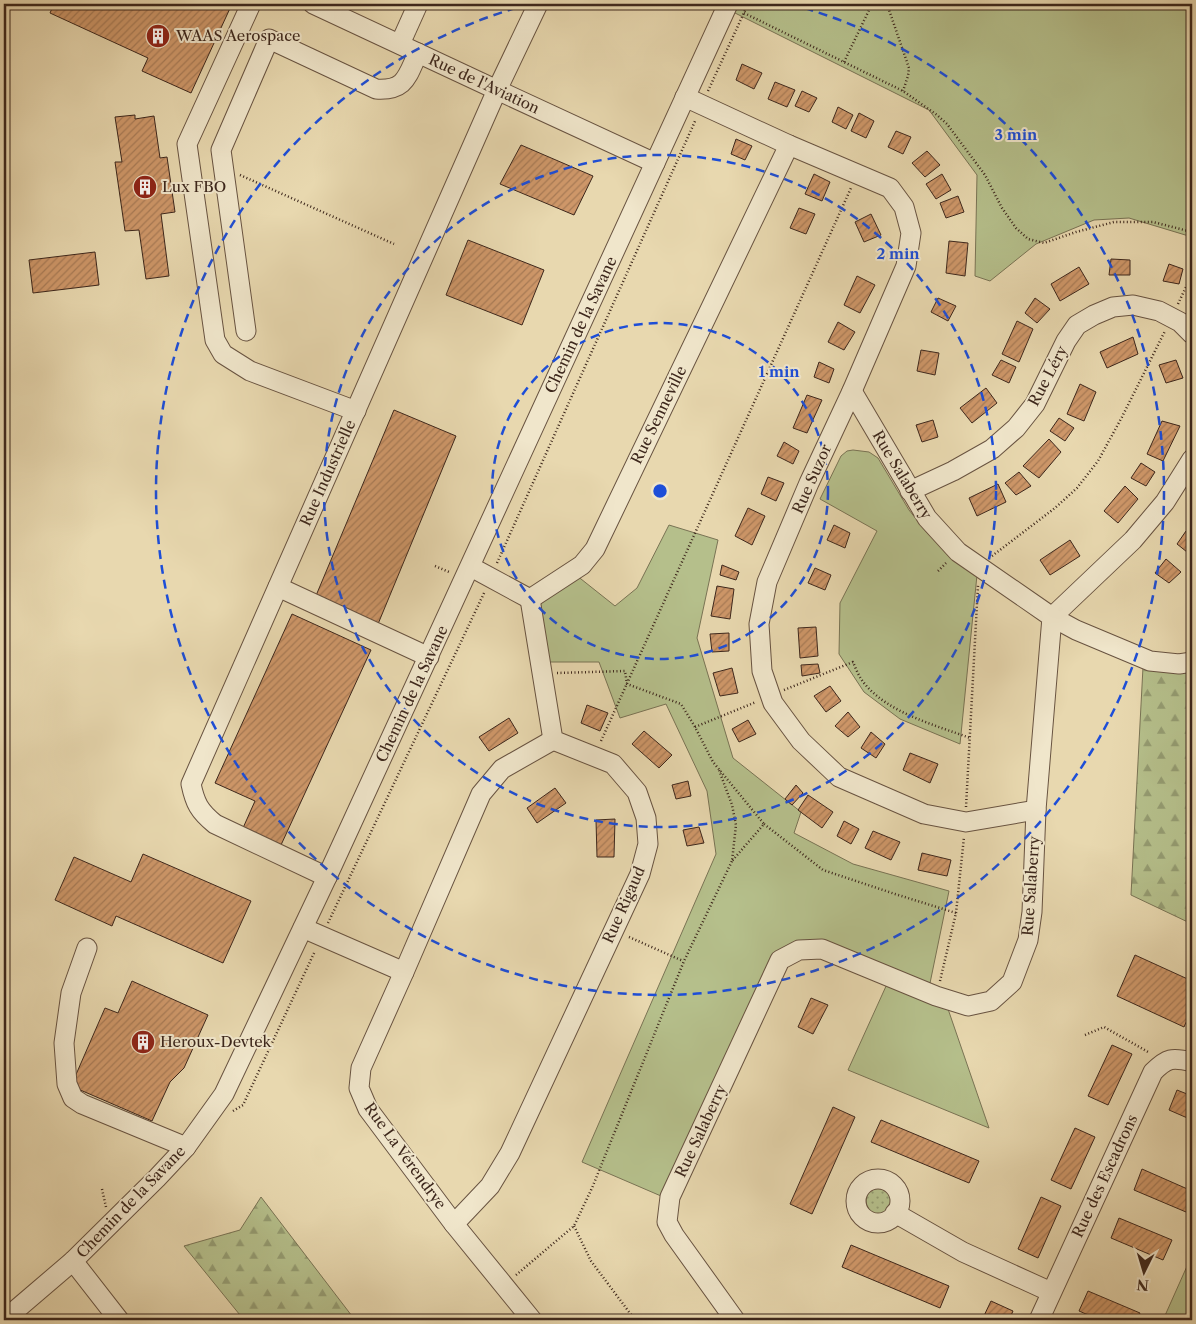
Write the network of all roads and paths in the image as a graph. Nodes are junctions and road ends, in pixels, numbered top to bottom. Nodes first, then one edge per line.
1 (251, 4) edge
2 (313, 4) edge
3 (418, 4) edge
4 (538, 4) edge
5 (748, 4) edge
6 (872, 4) edge
7 (886, 4) edge
8 (736, 8) edge
9 (400, 44) junction
10 (418, 53) junction
11 (844, 62) junction
12 (497, 90) junction
13 (903, 91) junction
14 (694, 101) junction
15 (789, 145) junction
16 (655, 163) junction
17 (223, 168) junction
18 (857, 174) junction
19 (1192, 232) edge
20 (394, 244) dead end
21 (1192, 274) edge
22 (1172, 318) junction
23 (246, 331) dead end
24 (1192, 334) edge
25 (852, 391) junction
26 (356, 411) junction
27 (1192, 459) edge
28 (910, 491) junction
29 (435, 566) dead end
30 (495, 566) dead end
31 (978, 567) junction
32 (463, 571) junction
33 (278, 587) junction
34 (481, 591) dead end
35 (530, 599) junction
36 (1052, 617) junction
37 (429, 657) junction
38 (1192, 662) edge
39 (543, 674) junction
40 (627, 684) junction
41 (770, 696) junction
42 (695, 727) junction
43 (970, 738) junction
44 (553, 740) junction
45 (594, 756) junction
46 (719, 770) junction
47 (1036, 810) junction
48 (966, 822) junction
49 (764, 824) junction
50 (732, 861) junction
51 (328, 877) junction
52 (956, 913) junction
53 (303, 928) junction
54 (614, 930) junction
55 (322, 937) junction
56 (87, 948) dead end
57 (684, 961) junction
58 (404, 972) junction
59 (936, 996) junction
60 (1085, 1035) dead end
61 (1164, 1062) junction
62 (1192, 1062) edge
63 (208, 1116) junction
64 (186, 1147) junction
65 (896, 1213) dead end
66 (454, 1224) junction
67 (574, 1226) junction
68 (73, 1261) junction
69 (504, 1285) junction
70 (1051, 1292) junction
71 (1192, 1316) edge
72 (4, 1320) edge
73 (119, 1320) edge
74 (532, 1320) edge
75 (635, 1320) edge
76 (735, 1320) edge
77 (1039, 1320) edge
78 (1191, 1320) edge

1 - 26 street
2 - 9 street, Rue de l'Aviation
3 - 9 street
4 - 12 street, Rue Industrielle
5 - 8 path
6 - 11 path
7 - 13 path
8 - 11 path
8 - 14 street, Chemin de la Savane
8 - 14 path
9 - 10 street, Rue de l'Aviation
10 - 12 street, Rue de l'Aviation
10 - 17 street
11 - 13 path
12 - 16 street, Rue de l'Aviation
12 - 26 street, Rue Industrielle
13 - 19 path
14 - 15 street, Rue Suzor
14 - 16 street, Chemin de la Savane
14 - 30 path
15 - 18 street, Rue Suzor
15 - 35 street, Rue Senneville
16 - 32 street, Chemin de la Savane
17 - 20 path
17 - 23 street
18 - 25 street, Rue Suzor
18 - 40 path
21 - 22 path
22 - 24 street, Rue Léry
22 - 28 street, Rue Léry
22 - 31 path
25 - 28 street, Rue Salaberry
25 - 41 street, Rue Suzor
26 - 33 street, Rue Industrielle
27 - 36 street
28 - 31 street, Rue Salaberry
29 - 32 path
31 - 36 street, Rue Salaberry
31 - 43 path
32 - 35 street
32 - 37 street, Chemin de la Savane
33 - 37 street
33 - 51 street, Rue Industrielle
34 - 55 path
35 - 39 street
36 - 38 street
36 - 47 street, Rue Salaberry
37 - 51 street, Chemin de la Savane
39 - 40 path
39 - 44 street
40 - 42 path
40 - 45 path
41 - 42 path
41 - 43 path
41 - 48 street, Rue Suzor
42 - 46 path
43 - 48 path
44 - 45 street, Rue Rigaud
44 - 58 street, Rue La Vérendrye
45 - 54 street, Rue Rigaud
46 - 49 path
46 - 50 path
47 - 48 street, Rue Suzor
47 - 59 street, Rue Salaberry
48 - 52 path
49 - 50 path
49 - 52 path
50 - 57 path
51 - 53 street, Chemin de la Savane
52 - 59 path
53 - 55 street
53 - 63 street, Chemin de la Savane
54 - 57 path
54 - 66 street, Rue Rigaud
55 - 58 street
55 - 63 path
56 - 64 street
57 - 67 path
58 - 66 street, Rue La Vérendrye
59 - 76 street, Rue Salaberry
60 - 61 path
61 - 62 street
61 - 70 street, Rue des Escadrons
63 - 64 street, Chemin de la Savane
64 - 68 street, Chemin de la Savane
65 - 70 street
66 - 69 street, Rue La Vérendrye
67 - 69 path
67 - 75 path
68 - 72 street, Chemin de la Savane
68 - 73 street
69 - 74 street, Rue La Vérendrye
70 - 77 street, Rue des Escadrons
71 - 78 path

